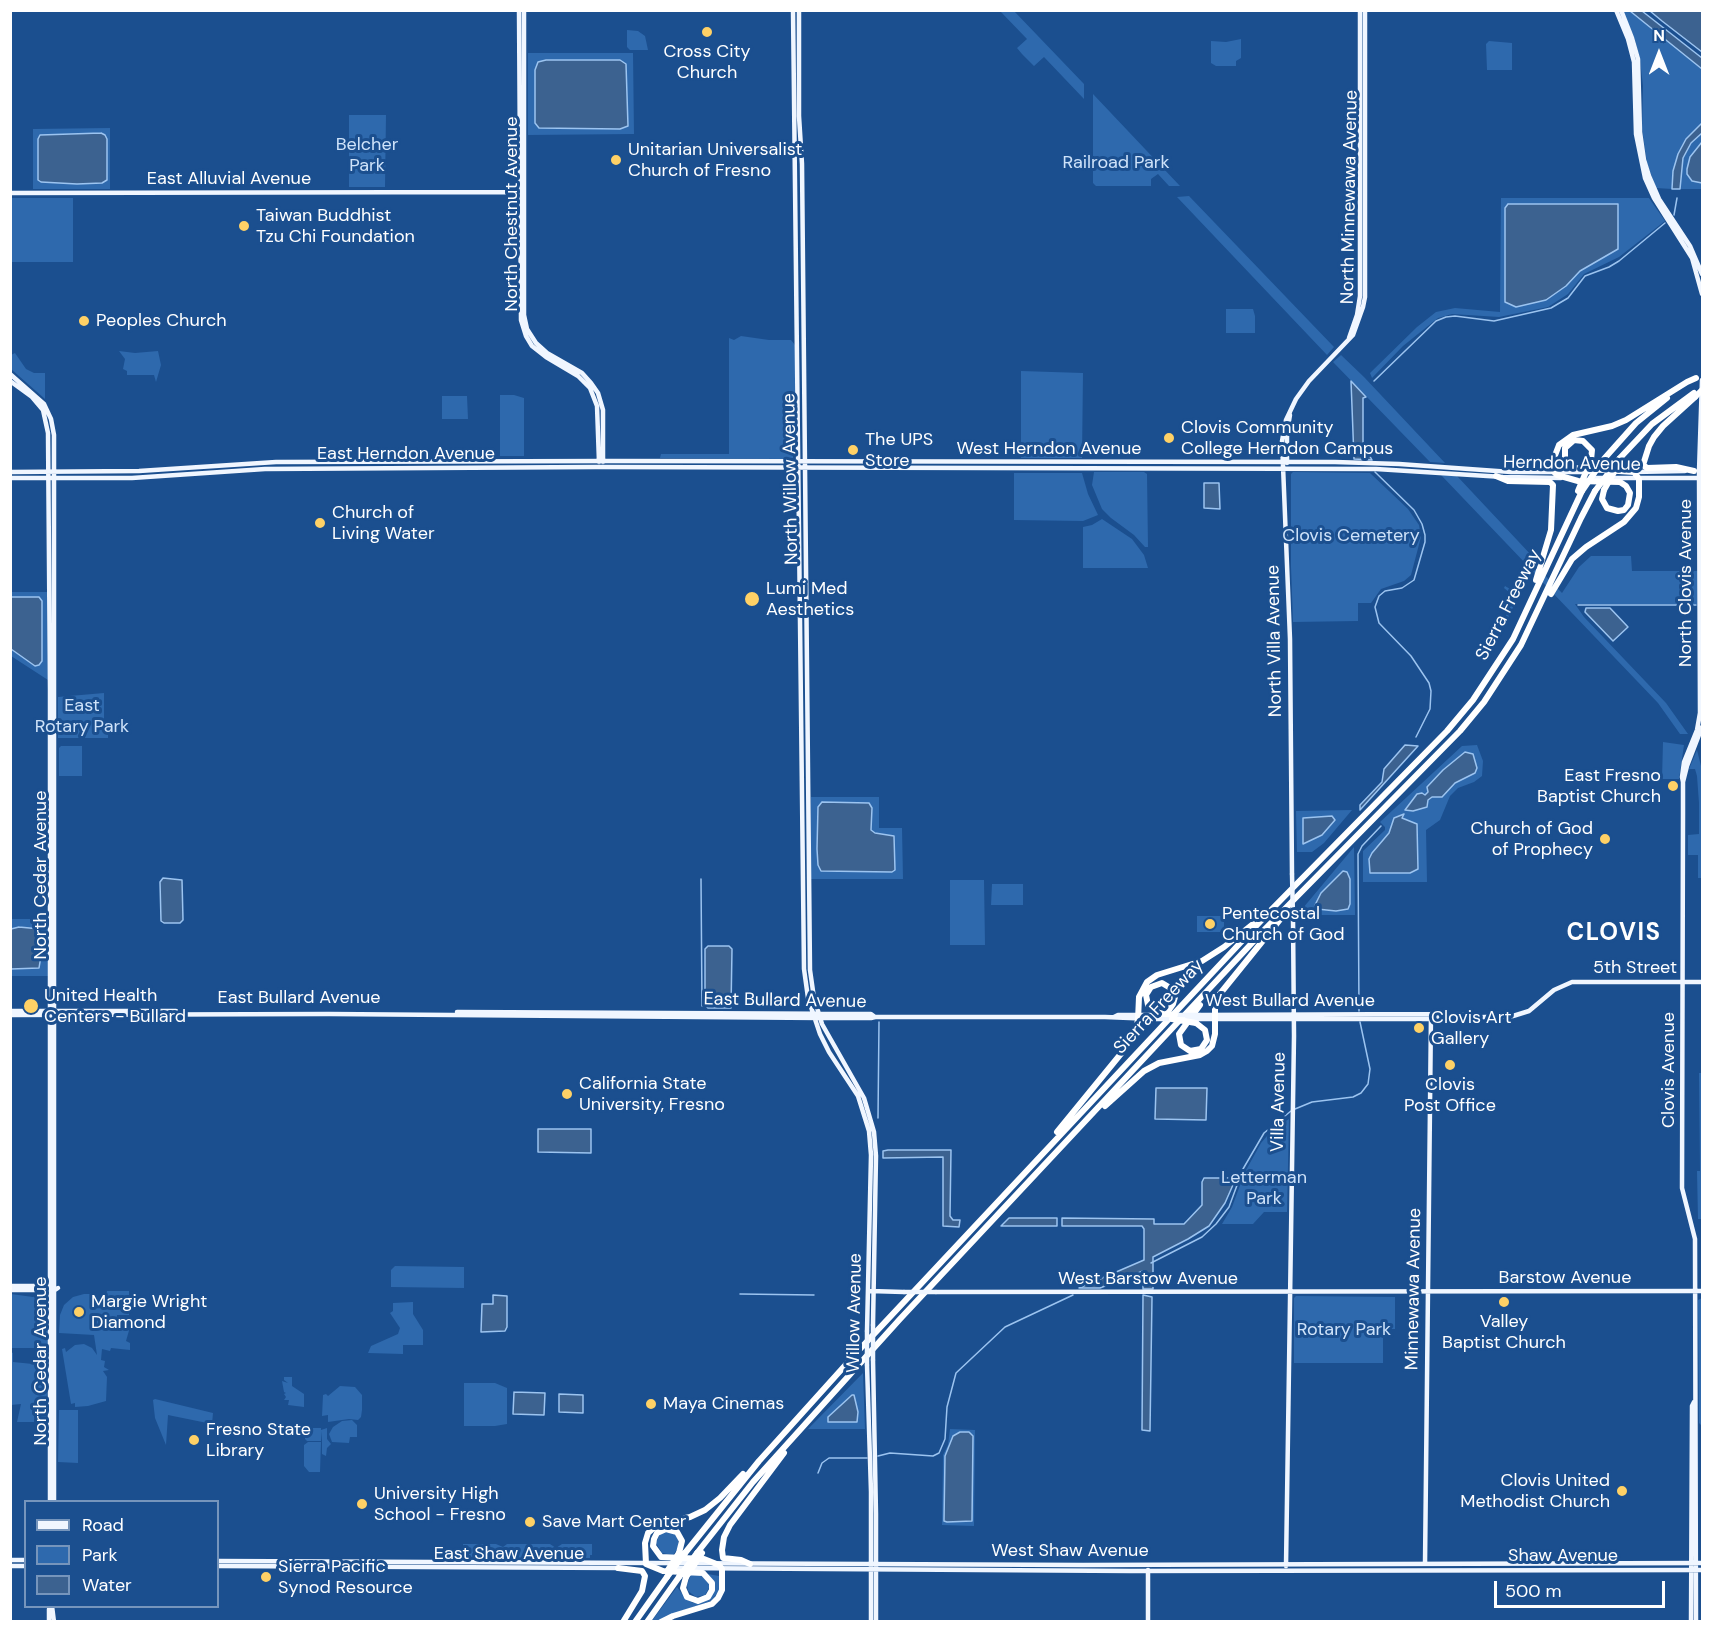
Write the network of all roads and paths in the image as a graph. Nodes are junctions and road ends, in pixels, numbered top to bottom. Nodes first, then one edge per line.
1 (519, 10) edge
2 (524, 10) edge
3 (794, 10) edge
4 (799, 10) edge
5 (1363, 10) edge
6 (1616, 10) edge
7 (1621, 10) edge
8 (794, 79) junction
9 (1636, 100) junction
10 (799, 116) junction
11 (1640, 132) junction
12 (519, 192) junction
13 (10, 193) edge
14 (1685, 246) junction
15 (1700, 266) junction
16 (1702, 274) edge
17 (796, 275) junction
18 (1702, 294) edge
19 (803, 312) junction
20 (1349, 338) joint
21 (10, 374) edge
22 (1700, 378) edge
23 (10, 381) edge
24 (1702, 388) edge
25 (1694, 395) junction
26 (597, 398) junction
27 (801, 399) junction
28 (47, 412) junction
29 (1702, 418) edge
30 (1620, 459) junction
31 (601, 461) junction
32 (801, 462) junction
33 (945, 462) junction
34 (1203, 462) junction
35 (1285, 462) junction
36 (601, 467) junction
37 (801, 468) junction
38 (895, 468) junction
39 (1150, 468) junction
40 (1285, 468) junction
41 (1443, 469) junction
42 (1699, 471) edge
43 (10, 472) edge
44 (51, 472) junction
45 (1554, 472) junction
46 (1634, 472) junction
47 (1496, 476) junction
48 (10, 478) edge
49 (51, 478) junction
50 (1564, 478) junction
51 (1639, 478) junction
52 (1701, 478) edge
53 (1580, 491) junction
54 (1700, 507) junction
55 (49, 521) junction
56 (1702, 523) edge
57 (54, 549) junction
58 (1544, 565) junction
59 (1556, 578) junction
60 (803, 589) junction
61 (801, 633) junction
62 (806, 659) junction
63 (50, 690) junction
64 (54, 717) junction
65 (1702, 727) edge
66 (1291, 742) joint
67 (1683, 782) junction
68 (1315, 878) junction
69 (804, 894) junction
70 (1272, 909) junction
71 (809, 921) junction
72 (1224, 974) junction
73 (1682, 982) junction
74 (1702, 982) edge
75 (10, 1013) edge
76 (53, 1013) junction
77 (1416, 1014) junction
78 (1256, 1015) junction
79 (1373, 1015) junction
80 (813, 1016) junction
81 (819, 1016) junction
82 (1157, 1016) junction
83 (1215, 1017) junction
84 (1294, 1017) junction
85 (1431, 1017) junction
86 (1138, 1018) junction
87 (1198, 1019) junction
88 (1351, 1019) junction
89 (1396, 1019) junction
90 (1234, 1020) junction
91 (1131, 1060) junction
92 (1094, 1113) junction
93 (1036, 1159) junction
94 (51, 1161) junction
95 (55, 1192) junction
96 (10, 1288) edge
97 (53, 1288) junction
98 (871, 1291) junction
99 (1694, 1291) junction
100 (1702, 1291) edge
101 (1290, 1292) junction
102 (1428, 1292) junction
103 (1694, 1402) junction
104 (813, 1414) junction
105 (1694, 1429) junction
106 (869, 1433) junction
107 (875, 1449) junction
108 (759, 1461) junction
109 (1692, 1463) junction
110 (870, 1471) junction
111 (1696, 1490) junction
112 (51, 1500) edge
113 (52, 1500) edge
114 (876, 1503) junction
115 (871, 1510) junction
116 (876, 1537) junction
117 (682, 1553) junction
118 (219, 1561) edge
119 (645, 1562) junction
120 (716, 1563) junction
121 (869, 1563) junction
122 (876, 1563) junction
123 (1697, 1563) edge
124 (750, 1564) junction
125 (1286, 1564) junction
126 (1148, 1565) junction
127 (1217, 1565) junction
128 (219, 1566) edge
129 (1354, 1567) junction
130 (1424, 1567) junction
131 (1516, 1567) junction
132 (1639, 1567) junction
133 (618, 1568) junction
134 (653, 1568) junction
135 (725, 1569) junction
136 (869, 1570) junction
137 (876, 1570) junction
138 (1193, 1570) junction
139 (1286, 1570) junction
140 (1696, 1570) edge
141 (1148, 1571) junction
142 (683, 1577) junction
143 (623, 1622) edge
144 (635, 1622) edge
145 (647, 1622) edge
146 (661, 1622) edge
147 (871, 1622) edge
148 (876, 1622) edge
149 (1148, 1622) edge
150 (1691, 1622) edge
151 (1696, 1622) edge

1 - 12 main road, North Chestnut Avenue
2 - 26 main road, North Chestnut Avenue
3 - 8 main road, North Willow Avenue
4 - 10 main road, North Willow Avenue
5 - 20 main road, North Minnewawa Avenue
6 - 9 main road
7 - 11 main road
8 - 10 main road
8 - 17 main road, North Willow Avenue
9 - 11 main road
9 - 14 main road
10 - 19 main road, North Willow Avenue
11 - 15 main road
12 - 13 main road, East Alluvial Avenue
12 - 26 main road, North Chestnut Avenue
14 - 15 main road
14 - 18 main road
15 - 16 main road
17 - 19 main road
17 - 27 main road, North Willow Avenue
19 - 27 main road, North Willow Avenue
20 - 35 main road, North Villa Avenue
21 - 28 main road, North Cedar Avenue
22 - 24 main road, North Clovis Avenue
22 - 45 highway
22 - 53 highway, Sierra Freeway, bridge
23 - 28 main road
24 - 25 highway, Sierra Freeway, bridge
24 - 29 main road, North Clovis Avenue
25 - 30 highway, Sierra Freeway
25 - 42 highway
26 - 31 main road, North Chestnut Avenue
26 - 31 main road, North Chestnut Avenue
27 - 32 main road, North Willow Avenue
27 - 32 main road, North Willow Avenue
28 - 44 main road, North Cedar Avenue
28 - 44 main road, North Cedar Avenue
29 - 42 main road, North Clovis Avenue
30 - 50 highway, bridge
30 - 59 highway, Sierra Freeway, bridge
31 - 32 main road, East Herndon Avenue
31 - 36 main road, North Chestnut Avenue
31 - 44 main road, East Herndon Avenue
32 - 33 main road, West Herndon Avenue
32 - 37 main road, North Willow Avenue
33 - 34 main road, West Herndon Avenue
33 - 38 main road
34 - 35 main road, West Herndon Avenue
34 - 39 main road
35 - 40 main road, North Villa Avenue
35 - 41 main road, West Herndon Avenue
36 - 37 main road, East Herndon Avenue
36 - 49 main road, East Herndon Avenue
37 - 38 main road, West Herndon Avenue
37 - 60 main road, North Willow Avenue
37 - 60 main road, North Willow Avenue
38 - 39 main road, West Herndon Avenue
39 - 40 main road, West Herndon Avenue
40 - 41 main road, West Herndon Avenue
40 - 66 main road, North Villa Avenue
41 - 45 main road, Herndon Avenue
41 - 47 main road, Herndon Avenue
42 - 46 main road, Herndon Avenue
42 - 52 main road, North Clovis Avenue
43 - 44 main road, East Herndon Avenue
44 - 49 main road, North Cedar Avenue
45 - 46 main road, Herndon Avenue
45 - 50 highway
46 - 51 highway
46 - 53 highway, bridge
47 - 50 main road, Herndon Avenue
47 - 58 highway
48 - 49 main road, East Herndon Avenue
49 - 55 main road, North Cedar Avenue
49 - 57 main road, North Cedar Avenue
50 - 51 main road, Herndon Avenue
51 - 52 main road, Herndon Avenue
51 - 59 highway
52 - 54 main road, North Clovis Avenue
53 - 58 highway, Sierra Freeway
54 - 56 main road
54 - 67 main road, North Clovis Avenue
55 - 57 main road
55 - 63 main road, North Cedar Avenue
57 - 64 main road, North Cedar Avenue
58 - 70 highway, Sierra Freeway
59 - 68 highway, Sierra Freeway
60 - 61 main road, North Willow Avenue
60 - 62 main road, North Willow Avenue
61 - 62 main road
61 - 69 main road, North Willow Avenue
62 - 71 main road, North Willow Avenue
63 - 64 main road
63 - 76 main road, North Cedar Avenue
64 - 76 main road, North Cedar Avenue
65 - 67 main road, Clovis Avenue
66 - 84 main road, Villa Avenue, bridge
67 - 73 main road, Clovis Avenue
68 - 72 highway, Sierra Freeway
68 - 83 highway
69 - 71 main road
69 - 80 main road, North Willow Avenue
70 - 86 highway
70 - 91 highway, Sierra Freeway
71 - 81 main road, North Willow Avenue
72 - 87 highway
72 - 92 highway, Sierra Freeway
73 - 74 main road, 5th Street
73 - 85 main road, 5th Street
73 - 99 main road, Clovis Avenue
75 - 76 main road, East Bullard Avenue
76 - 80 main road, East Bullard Avenue
76 - 94 main road, North Cedar Avenue
76 - 95 main road, North Cedar Avenue
77 - 79 main road, West Bullard Avenue
77 - 85 main road, West Bullard Avenue
77 - 89 main road
78 - 83 main road, West Bullard Avenue
78 - 84 main road, West Bullard Avenue
78 - 90 main road
79 - 84 main road, West Bullard Avenue
79 - 88 main road
80 - 81 main road, East Bullard Avenue
80 - 98 main road, Willow Avenue
81 - 86 main road, East Bullard Avenue
81 - 98 main road, Willow Avenue
82 - 86 main road
82 - 87 highway, bridge
82 - 91 highway
83 - 87 main road, West Bullard Avenue
83 - 90 main road, West Bullard Avenue
83 - 92 highway
84 - 88 main road, West Bullard Avenue
84 - 90 main road, West Bullard Avenue
84 - 101 main road, Villa Avenue
85 - 89 main road, West Bullard Avenue
85 - 102 main road, Minnewawa Avenue
86 - 93 highway
88 - 89 main road, West Bullard Avenue
91 - 93 highway, Sierra Freeway
92 - 104 highway, Sierra Freeway
93 - 108 highway, Sierra Freeway
94 - 95 main road
94 - 97 main road, North Cedar Avenue
95 - 97 main road, North Cedar Avenue
96 - 97 main road
97 - 112 main road, North Cedar Avenue
97 - 113 main road, North Cedar Avenue
98 - 101 main road, West Barstow Avenue, bridge
98 - 106 main road, Willow Avenue, bridge
98 - 107 main road, Willow Avenue, bridge
99 - 100 main road, Barstow Avenue
99 - 102 main road, Barstow Avenue
99 - 103 main road, Clovis Avenue
101 - 102 main road, West Barstow Avenue
101 - 125 main road, Villa Avenue
102 - 130 main road, Minnewawa Avenue
103 - 105 main road, Clovis Avenue
103 - 105 main road, Clovis Avenue
104 - 124 highway
104 - 142 highway, Sierra Freeway, bridge
105 - 109 main road, Clovis Avenue
105 - 111 main road, Clovis Avenue
106 - 107 main road
106 - 110 main road, Willow Avenue
107 - 114 main road, Willow Avenue
108 - 117 highway, Sierra Freeway
108 - 119 highway
109 - 111 main road
109 - 123 main road, Clovis Avenue
110 - 114 main road
110 - 115 main road, Willow Avenue
111 - 123 main road, Clovis Avenue
114 - 116 main road, Willow Avenue
115 - 116 main road
115 - 121 main road, Willow Avenue
116 - 122 main road, Willow Avenue
117 - 120 highway
117 - 144 highway, Sierra Freeway, bridge
118 - 119 main road, East Shaw Avenue
119 - 120 main road, East Shaw Avenue
119 - 134 highway
120 - 124 main road, West Shaw Avenue
120 - 135 highway
121 - 122 main road, West Shaw Avenue
121 - 124 main road, West Shaw Avenue
121 - 136 main road, Willow Avenue
122 - 126 main road, West Shaw Avenue
122 - 137 main road, Willow Avenue
123 - 132 main road, Shaw Avenue
123 - 140 main road, Clovis Avenue
125 - 127 main road, West Shaw Avenue
125 - 129 main road, West Shaw Avenue
125 - 139 main road, Villa Avenue
126 - 127 main road, West Shaw Avenue
126 - 141 main road
127 - 138 main road
128 - 133 main road, East Shaw Avenue
129 - 130 main road, West Shaw Avenue
129 - 130 main road
129 - 139 main road, West Shaw Avenue
130 - 131 main road, Shaw Avenue
130 - 131 main road, Shaw Avenue
131 - 132 main road, Shaw Avenue
131 - 132 main road, Shaw Avenue
132 - 140 main road, Shaw Avenue
133 - 134 main road, East Shaw Avenue
133 - 143 highway
134 - 135 main road, East Shaw Avenue
134 - 142 highway
135 - 136 main road, West Shaw Avenue
135 - 146 highway
136 - 137 main road, West Shaw Avenue
136 - 147 main road, Willow Avenue
137 - 141 main road, West Shaw Avenue
137 - 148 main road, Willow Avenue
138 - 139 main road, West Shaw Avenue
138 - 141 main road, West Shaw Avenue
140 - 150 main road, Clovis Avenue
140 - 151 main road, Clovis Avenue
141 - 149 main road
142 - 145 highway, Sierra Freeway

